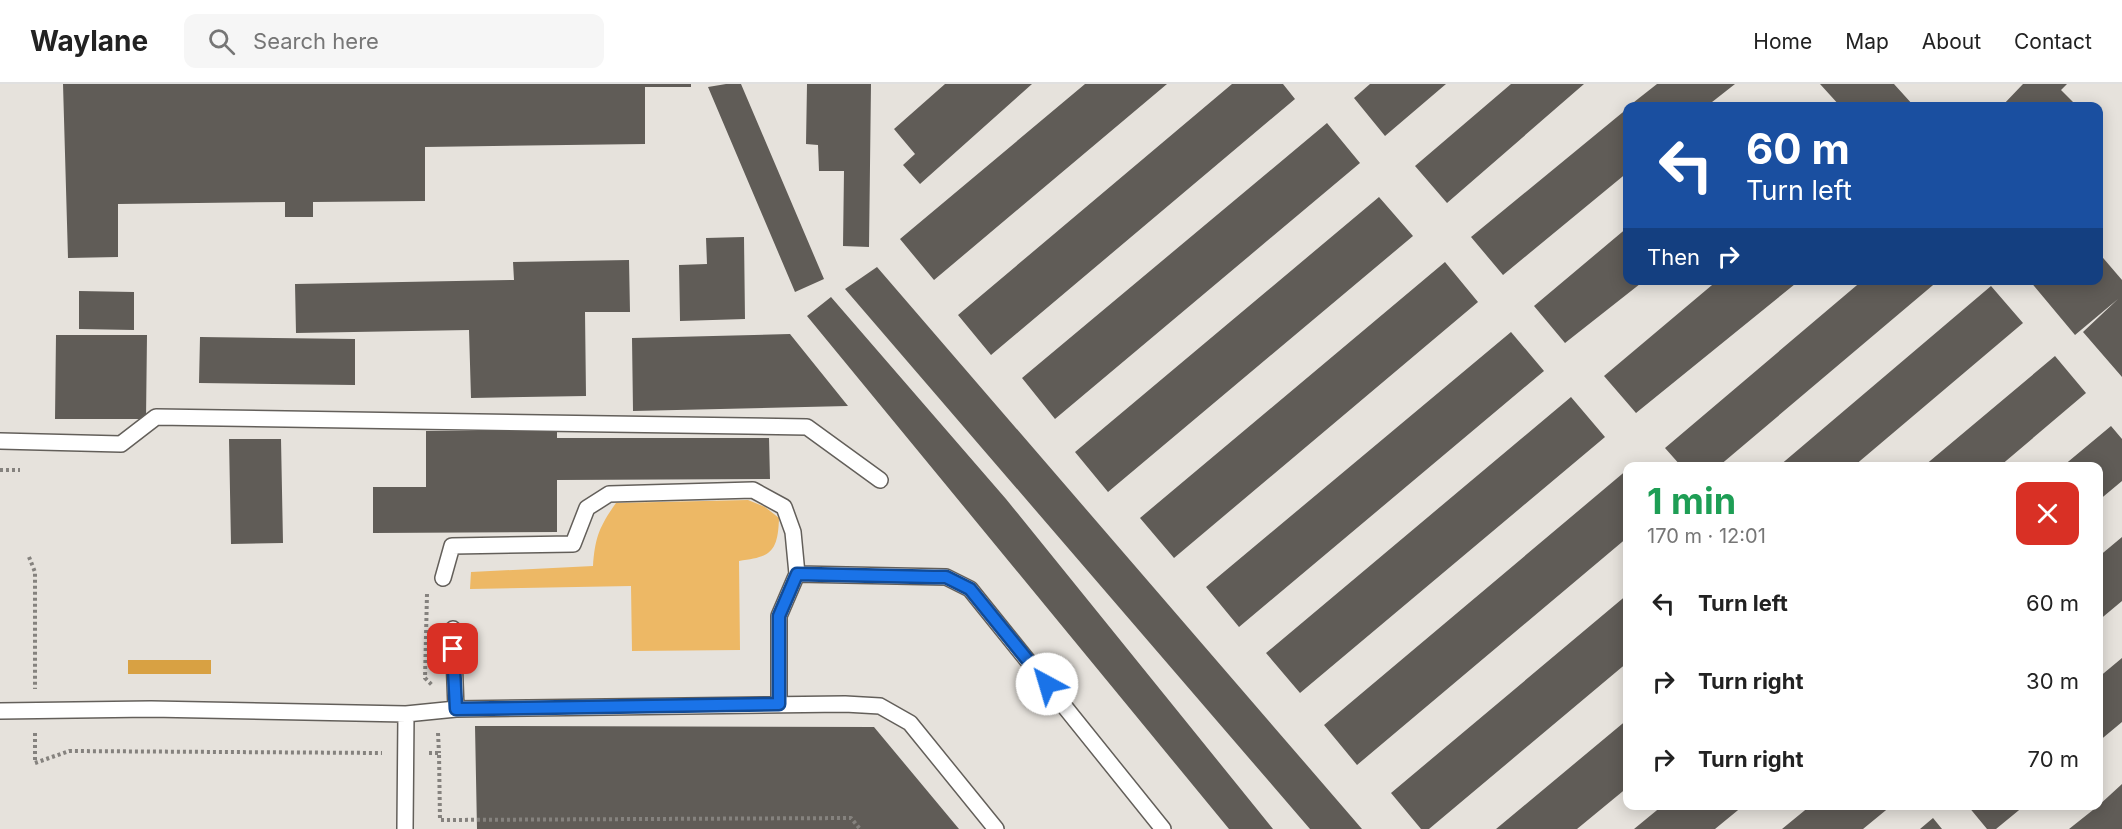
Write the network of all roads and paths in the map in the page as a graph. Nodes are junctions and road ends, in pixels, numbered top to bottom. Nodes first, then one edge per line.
1 (0, 441) edge
2 (0, 470) edge
3 (20, 470) dead end
4 (880, 480) dead end
5 (30, 557) dead end
6 (797, 574) junction
7 (443, 578) dead end
8 (453, 629) dead end
9 (779, 704) junction
10 (456, 709) junction
11 (35, 710) junction
12 (0, 711) edge
13 (406, 714) junction
14 (406, 754) junction
15 (405, 829) edge
16 (860, 829) edge
17 (996, 829) edge
18 (1163, 829) edge

1 - 4 lane
2 - 3 path
5 - 11 path
6 - 7 lane
6 - 9 lane
6 - 18 lane
8 - 10 lane
9 - 10 lane
9 - 17 lane
10 - 13 lane
11 - 12 lane
11 - 13 lane
11 - 14 path
13 - 14 lane
14 - 15 lane
14 - 16 path

